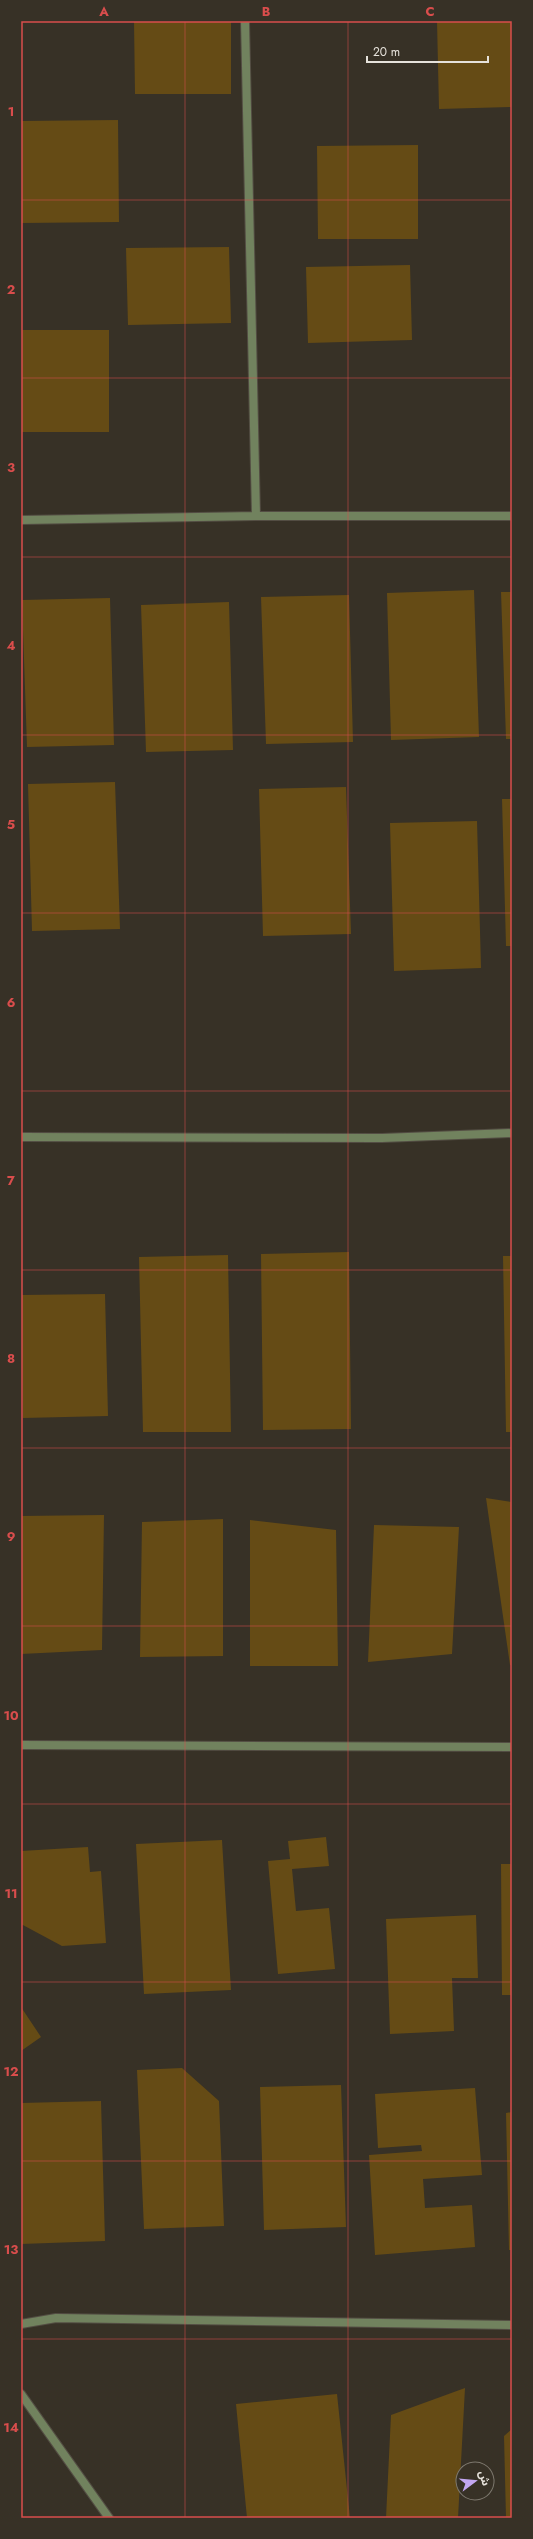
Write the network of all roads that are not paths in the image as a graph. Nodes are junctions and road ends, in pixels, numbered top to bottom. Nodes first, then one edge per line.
1 (245, 21) edge
2 (256, 516) junction
3 (512, 516) edge
4 (21, 520) edge
5 (512, 1132) edge
6 (21, 1137) edge
7 (21, 1745) edge
8 (512, 1747) edge
9 (21, 2324) edge
10 (512, 2325) edge
11 (21, 2394) edge
12 (109, 2518) edge

1 - 2 street
2 - 3 street
2 - 4 street
5 - 6 street
7 - 8 street
9 - 10 street
11 - 12 street

